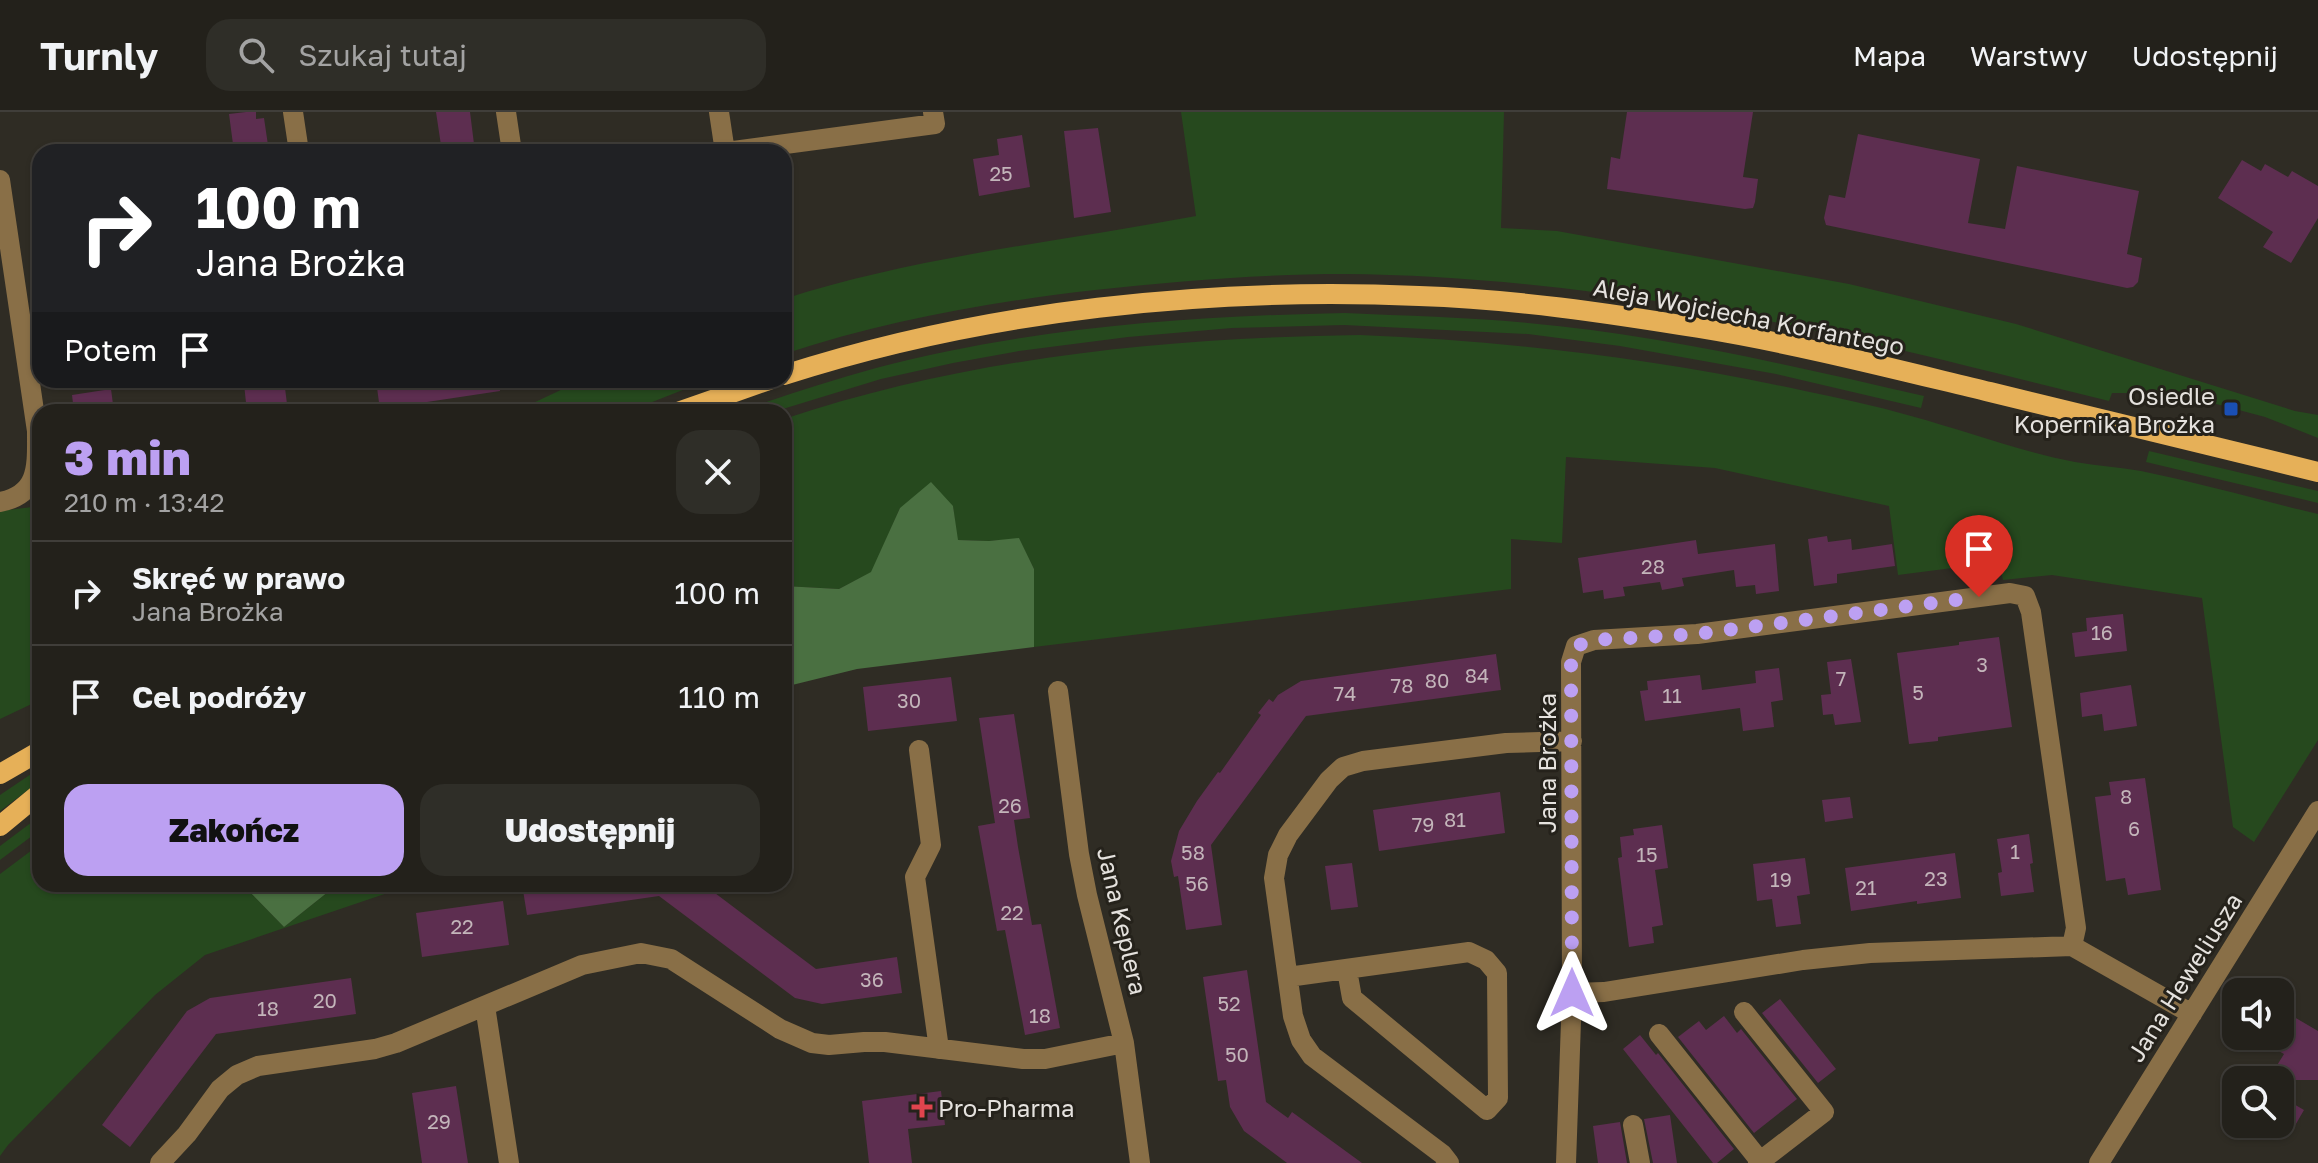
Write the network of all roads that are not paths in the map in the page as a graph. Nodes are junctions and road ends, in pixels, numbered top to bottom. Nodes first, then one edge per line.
1 (293, 112) edge
2 (506, 112) edge
3 (719, 112) edge
4 (933, 112) edge
5 (298, 144) edge
6 (511, 144) edge
7 (724, 144) edge
8 (785, 144) edge
9 (0, 180) edge
10 (792, 373) edge
11 (746, 388) edge
12 (33, 404) edge
13 (701, 404) edge
14 (2318, 472) edge
15 (32, 482) edge
16 (0, 502) edge
17 (1058, 691) dead end
18 (1572, 741) junction
19 (919, 750) dead end
20 (32, 756) edge
21 (0, 774) edge
22 (32, 800) edge
23 (2316, 811) edge
24 (0, 826) edge
25 (2072, 946) junction
26 (1347, 970) junction
27 (1288, 977) junction
28 (1572, 993) junction
29 (485, 1006) junction
30 (1744, 1012) dead end
31 (2192, 1014) junction
32 (1659, 1034) dead end
33 (1124, 1043) junction
34 (939, 1049) junction
35 (1633, 1125) dead end
36 (1759, 1162) edge
37 (160, 1163) edge
38 (509, 1163) edge
39 (1140, 1163) edge
40 (1449, 1163) edge
41 (1566, 1163) edge
42 (1640, 1163) edge
43 (2099, 1163) edge

1 - 5 street
2 - 6 street
3 - 7 street
4 - 8 street
9 - 12 street
10 - 14 main road, Aleja Wojciecha Korfantego
11 - 13 main road
15 - 16 street
17 - 33 street, Jana Keplera
18 - 25 street, Jana Brożka
18 - 27 street
18 - 28 street, Jana Brożka
19 - 34 street
20 - 21 main road
22 - 24 main road
23 - 31 street, Jana Heweliusza
25 - 28 street
25 - 31 street
26 - 26 street
26 - 27 street
27 - 40 street
28 - 41 street, Jana Brożka
29 - 34 street
29 - 37 street
29 - 38 street
30 - 36 street
31 - 43 street, Jana Heweliusza
32 - 36 street
33 - 34 street
33 - 39 street, Jana Keplera
35 - 42 street

